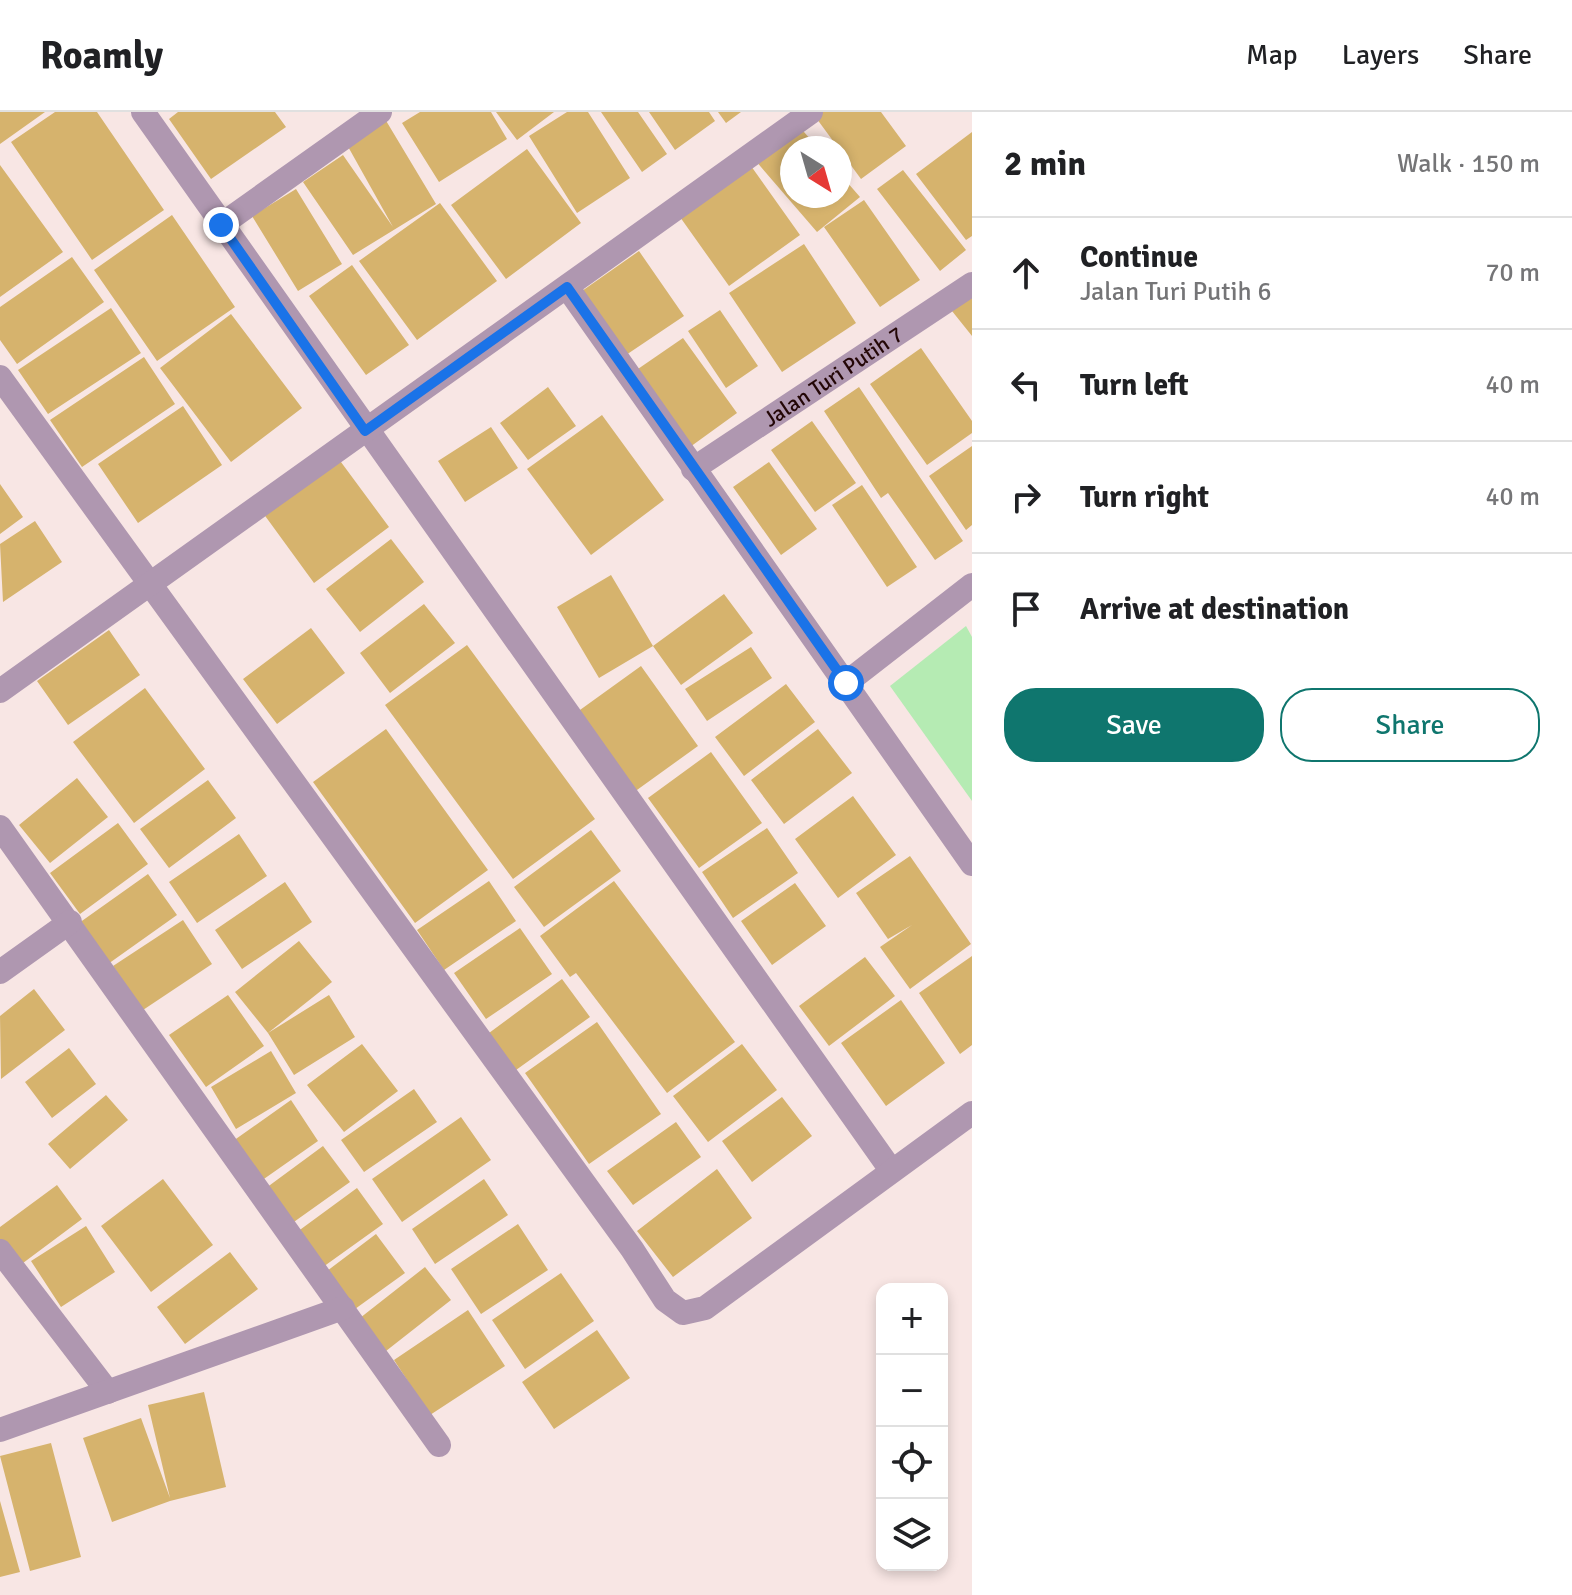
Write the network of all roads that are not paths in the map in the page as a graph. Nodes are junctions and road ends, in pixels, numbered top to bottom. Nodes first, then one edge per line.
1 (143, 112) edge
2 (380, 112) edge
3 (811, 112) edge
4 (221, 225) junction
5 (972, 284) edge
6 (567, 287) junction
7 (0, 377) edge
8 (365, 431) junction
9 (693, 469) junction
10 (150, 585) junction
11 (972, 585) edge
12 (846, 683) junction
13 (0, 691) edge
14 (0, 827) edge
15 (972, 864) edge
16 (70, 922) junction
17 (0, 972) edge
18 (972, 1113) edge
19 (891, 1170) junction
20 (2, 1258) edge
21 (343, 1308) junction
22 (108, 1392) junction
23 (0, 1430) edge
24 (439, 1445) dead end

1 - 4 street
2 - 4 street
3 - 6 street
4 - 8 street
5 - 9 street, Jalan Turi Putih 7
6 - 8 street
6 - 9 street
7 - 10 street
8 - 10 street
8 - 19 street
9 - 12 street
10 - 13 street
10 - 19 street
11 - 12 street
12 - 15 street
14 - 16 street
16 - 17 street
16 - 21 street
18 - 19 street
20 - 22 street
21 - 22 street
21 - 24 street
22 - 23 street

